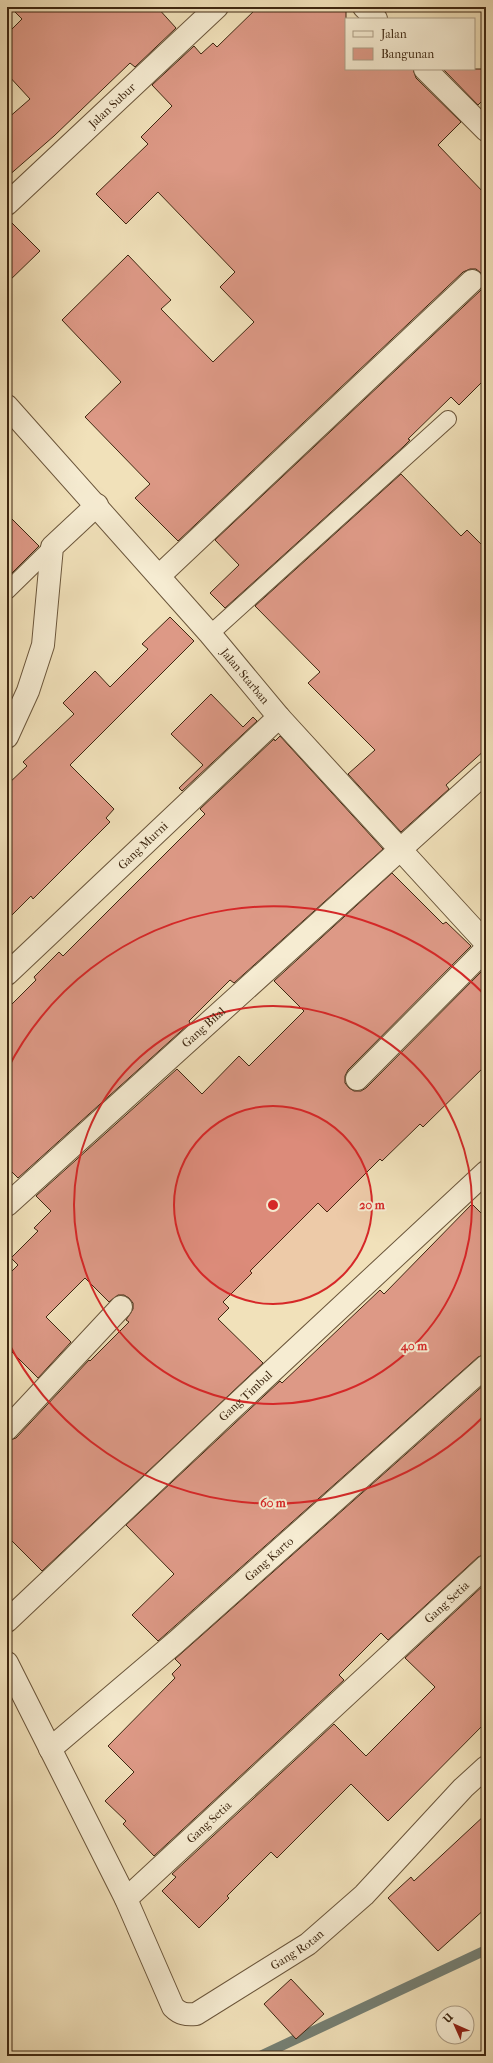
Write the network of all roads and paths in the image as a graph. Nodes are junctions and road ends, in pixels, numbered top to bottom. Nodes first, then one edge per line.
1 (217, 7) edge
2 (364, 7) edge
3 (375, 18) edge
4 (426, 70) edge
5 (486, 130) edge
6 (7, 204) edge
7 (472, 281) dead end
8 (7, 406) edge
9 (448, 419) dead end
10 (96, 505) junction
11 (52, 547) junction
12 (159, 576) junction
13 (7, 591) edge
14 (210, 634) junction
15 (279, 717) junction
16 (7, 737) edge
17 (486, 772) edge
18 (400, 849) junction
19 (486, 943) edge
20 (486, 949) edge
21 (7, 974) edge
22 (357, 1079) dead end
23 (486, 1172) edge
24 (7, 1204) edge
25 (122, 1307) dead end
26 (486, 1366) edge
27 (7, 1430) edge
28 (486, 1566) edge
29 (7, 1621) edge
30 (7, 1663) edge
31 (50, 1749) junction
32 (486, 1767) edge
33 (126, 1899) junction

1 - 6 street, Jalan Subur
2 - 3 street
4 - 5 street
7 - 12 street
8 - 10 street, Jalan Starban
9 - 14 lane
10 - 11 street
10 - 12 street, Jalan Starban
11 - 13 lane
11 - 16 street
12 - 14 street, Jalan Starban
14 - 15 street, Jalan Starban
15 - 18 street, Jalan Starban
15 - 21 street, Gang Murni
17 - 18 street, Gang Bilal
18 - 19 street, Jalan Starban
18 - 24 street, Gang Bilal
20 - 22 street
23 - 29 street, Gang Timbul
25 - 27 street
26 - 31 street, Gang Karto
28 - 33 street, Gang Setia
30 - 31 street
31 - 33 street
32 - 33 street, Gang Rotan

